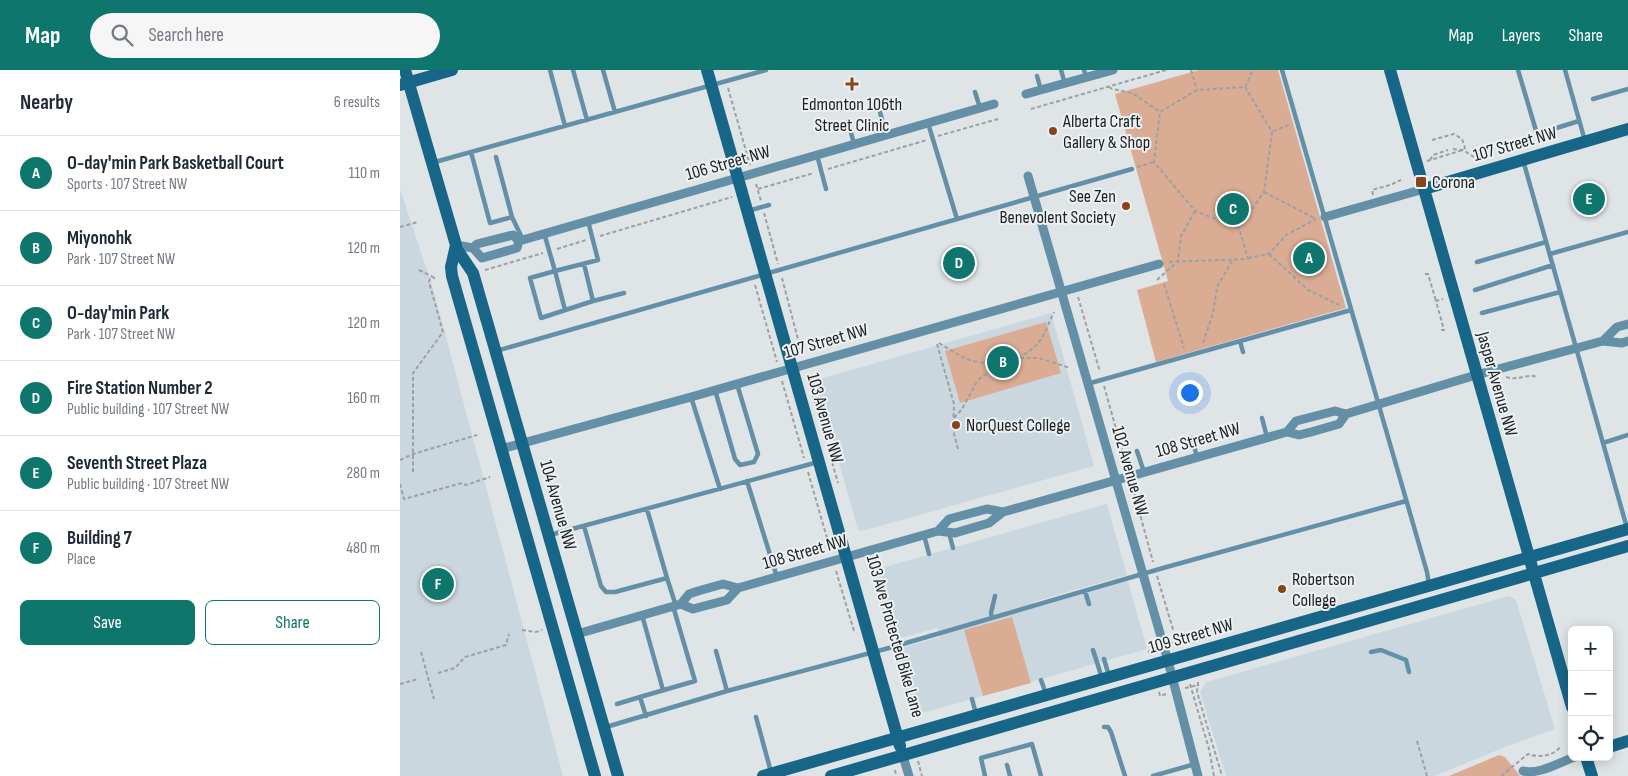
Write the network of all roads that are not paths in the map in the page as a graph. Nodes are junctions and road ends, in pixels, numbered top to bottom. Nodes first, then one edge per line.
1 (452, 70) edge
2 (550, 70) edge
3 (573, 70) edge
4 (603, 70) edge
5 (707, 70) edge
6 (766, 70) edge
7 (1061, 70) edge
8 (1113, 70) edge
9 (1282, 70) edge
10 (1390, 70) edge
11 (1518, 70) edge
12 (1565, 70) edge
13 (1085, 74) edge
14 (1037, 76) dead end
15 (405, 79) edge
16 (1065, 84) junction
17 (711, 85) junction
18 (1628, 89) edge
19 (1042, 90) junction
20 (975, 92) dead end
21 (1026, 94) dead end
22 (1594, 99) dead end
23 (994, 104) dead end
24 (980, 108) junction
25 (615, 112) junction
26 (880, 112) dead end
27 (587, 120) junction
28 (848, 121) dead end
29 (1579, 121) junction
30 (928, 123) junction
31 (566, 126) junction
32 (1628, 130) edge
33 (886, 135) junction
34 (1585, 142) junction
35 (854, 144) junction
36 (471, 152) junction
37 (817, 155) junction
38 (496, 157) dead end
39 (1523, 160) junction
40 (432, 163) junction
41 (1132, 169) road end
42 (1028, 176) dead end
43 (738, 177) junction
44 (826, 189) dead end
45 (1424, 190) junction
46 (1034, 196) junction
47 (769, 205) dead end
48 (747, 211) junction
49 (1325, 216) junction
50 (512, 217) junction
51 (956, 219) junction
52 (587, 220) junction
53 (1628, 232) edge
54 (544, 233) junction
55 (521, 240) junction
56 (1546, 242) junction
57 (456, 246) junction
58 (473, 248) junction
59 (1550, 254) junction
60 (1477, 262) dead end
61 (584, 264) junction
62 (1159, 264) dead end
63 (1553, 265) junction
64 (555, 271) junction
65 (765, 275) junction
66 (1475, 290) dead end
67 (1061, 292) junction
68 (1560, 292) junction
69 (624, 293) dead end
70 (593, 302) junction
71 (565, 310) junction
72 (1351, 310) junction
73 (1482, 313) dead end
74 (1628, 324) edge
75 (1603, 340) junction
76 (1240, 341) junction
77 (1628, 341) edge
78 (1576, 348) junction
79 (496, 352) junction
80 (1243, 352) dead end
81 (798, 367) junction
82 (1116, 376) junction
83 (1476, 376) junction
84 (1118, 383) dead end
85 (737, 384) junction
86 (1088, 384) junction
87 (715, 390) junction
88 (691, 397) junction
89 (1378, 405) junction
90 (1346, 414) junction
91 (1262, 418) dead end
92 (1286, 432) junction
93 (1628, 435) edge
94 (1267, 437) junction
95 (1192, 438) dead end
96 (1603, 443) junction
97 (522, 444) junction
98 (501, 449) junction
99 (1137, 451) dead end
100 (1197, 457) junction
101 (819, 462) junction
102 (1144, 472) junction
103 (1116, 480) junction
104 (747, 481) junction
105 (720, 489) junction
106 (1406, 500) junction
107 (647, 509) junction
108 (1003, 512) junction
109 (584, 526) junction
110 (1628, 529) edge
111 (938, 531) junction
112 (949, 533) junction
113 (924, 535) junction
114 (549, 536) junction
115 (1628, 546) edge
116 (953, 548) dead end
117 (929, 554) dead end
118 (846, 557) junction
119 (1528, 557) junction
120 (1142, 574) junction
121 (1533, 574) junction
122 (777, 577) junction
123 (667, 578) junction
124 (1429, 585) junction
125 (738, 588) junction
126 (1085, 591) junction
127 (995, 596) dead end
128 (1089, 604) dead end
129 (677, 605) junction
130 (642, 615) junction
131 (992, 617) junction
132 (577, 634) junction
133 (1093, 650) dead end
134 (716, 651) dead end
135 (874, 651) junction
136 (1371, 652) dead end
137 (1104, 659) dead end
138 (1168, 660) junction
139 (1409, 672) dead end
140 (1171, 677) junction
141 (1106, 678) junction
142 (1041, 680) dead end
143 (663, 690) junction
144 (727, 691) junction
145 (1568, 693) edge
146 (1046, 695) junction
147 (640, 697) junction
148 (972, 699) dead end
149 (617, 704) dead end
150 (976, 715) junction
151 (646, 716) junction
152 (756, 717) dead end
153 (604, 727) junction
154 (1104, 727) dead end
155 (898, 738) junction
156 (1628, 741) edge
157 (1613, 746) edge
158 (909, 754) junction
159 (1568, 760) edge
160 (1587, 761) edge
161 (1195, 764) junction
162 (1007, 765) dead end
163 (1526, 773) edge
164 (767, 775) edge
165 (595, 776) edge
166 (618, 776) edge
167 (831, 776) edge
168 (909, 776) edge
169 (986, 776) edge
170 (1010, 776) edge
171 (1041, 776) edge
172 (1124, 776) edge
173 (1153, 776) edge
174 (1198, 776) edge
175 (1592, 776) edge

1 - 15 main road
2 - 31 lane
3 - 27 lane
4 - 25 lane
5 - 17 main road, 103 Avenue NW
6 - 17 lane
7 - 16 lane
8 - 13 street
9 - 49 lane
10 - 45 main road, Jasper Avenue NW
11 - 29 lane
12 - 29 lane
13 - 16 street
14 - 19 lane
15 - 40 main road, 104 Avenue NW
16 - 19 street
17 - 25 lane
17 - 43 main road, 103 Avenue NW
18 - 22 lane
19 - 21 street
20 - 24 lane
23 - 24 street, 106 Street NW
24 - 30 street, 106 Street NW
25 - 27 lane
26 - 33 lane
27 - 31 lane
28 - 35 lane
29 - 34 lane
30 - 33 street, 106 Street NW
30 - 51 lane
31 - 36 lane
32 - 34 main road, 107 Street NW
33 - 35 street, 106 Street NW
34 - 39 main road, 107 Street NW
35 - 37 street, 106 Street NW
36 - 40 lane
36 - 50 lane
37 - 43 street, 106 Street NW
37 - 44 lane
38 - 50 lane
39 - 45 main road, 107 Street NW
39 - 56 lane
40 - 57 main road, 104 Avenue NW
41 - 46 lane
42 - 46 street, 102 Avenue NW
43 - 48 main road, 103 Avenue NW
43 - 52 street, 106 Street NW
45 - 49 street, 107 Street NW
45 - 83 main road, Jasper Avenue NW
46 - 51 lane
46 - 67 street, 102 Avenue NW
47 - 48 lane
48 - 65 main road, 103 Avenue NW
49 - 72 lane
50 - 55 lane
51 - 65 lane
52 - 54 street, 106 Street NW
52 - 61 lane
53 - 59 lane
54 - 55 street, 106 Street NW
54 - 64 lane
55 - 58 street, 106 Street NW
55 - 58 street
56 - 59 lane
56 - 60 lane
57 - 58 street
57 - 79 main road, 104 Avenue NW
57 - 98 main road, 104 Avenue NW
59 - 63 lane
61 - 64 lane
61 - 70 lane
62 - 67 street, 107 Street NW
63 - 66 lane
63 - 68 lane
64 - 71 lane
64 - 71 lane
65 - 79 lane
65 - 81 main road, 103 Avenue NW
67 - 81 street, 107 Street NW
67 - 86 street, 102 Avenue NW
68 - 73 lane
68 - 78 lane
69 - 70 lane
70 - 71 lane
72 - 76 lane
72 - 89 lane
74 - 75 street, 108 Street NW
75 - 77 street, 108 Street NW
75 - 78 street, 108 Street NW
76 - 80 lane
76 - 82 lane
78 - 83 street, 108 Street NW
78 - 96 lane
79 - 97 main road, 104 Avenue NW
81 - 85 street, 107 Street NW
81 - 101 main road, 103 Avenue NW
82 - 84 lane
82 - 86 lane
83 - 89 street, 108 Street NW
83 - 119 main road, Jasper Avenue NW
85 - 87 street, 107 Street NW
85 - 87 lane
86 - 103 street, 102 Avenue NW
87 - 88 street, 107 Street NW
88 - 97 street, 107 Street NW
88 - 105 lane
89 - 90 street, 108 Street NW
89 - 106 lane
90 - 92 street, 108 Street NW
90 - 92 street, 108 Street NW
91 - 94 lane
92 - 94 street, 108 Street NW
93 - 96 lane
94 - 100 street, 108 Street NW
95 - 100 lane
96 - 110 lane
97 - 98 street, 107 Street NW
97 - 114 main road, 104 Avenue NW
98 - 165 main road, 104 Avenue NW
99 - 102 lane
100 - 102 street, 108 Street NW
101 - 104 lane
101 - 118 main road, 103 Avenue NW
102 - 103 street, 108 Street NW
103 - 108 street, 108 Street NW
103 - 120 street, 102 Avenue NW
104 - 105 lane
104 - 122 lane
105 - 107 lane
106 - 120 lane
106 - 124 lane
107 - 109 lane
107 - 123 lane
108 - 111 street, 108 Street NW
108 - 112 street, 108 Street NW
109 - 114 lane
109 - 123 lane
110 - 119 main road, 109 Street NW
111 - 112 street, 108 Street NW
111 - 113 street, 108 Street NW
112 - 116 lane
113 - 117 lane
113 - 118 street, 108 Street NW
114 - 132 main road, 104 Avenue NW
115 - 121 main road, 109 Street NW
118 - 122 street, 108 Street NW
118 - 135 main road, 103 Avenue NW
119 - 121 main road, Jasper Avenue NW
119 - 124 main road, 109 Street NW
120 - 126 lane
120 - 138 street, 102 Avenue NW
121 - 140 main road, 109 Street NW
121 - 145 main road, Jasper Avenue NW
122 - 125 street, 108 Street NW
123 - 129 lane
124 - 138 main road, 109 Street NW
125 - 129 street, 108 Street NW
125 - 129 street, 108 Street NW
126 - 128 lane
126 - 131 lane
127 - 131 lane
129 - 130 street, 108 Street NW
129 - 143 lane
130 - 132 street, 108 Street NW
130 - 143 lane
131 - 135 lane
132 - 153 main road, 104 Avenue NW
133 - 141 lane
134 - 144 lane
135 - 144 lane
135 - 155 main road, 103 Avenue NW
136 - 139 lane
137 - 141 lane
138 - 140 street, 102 Avenue NW
138 - 141 main road, 109 Street NW
140 - 158 main road, 109 Street NW
140 - 161 street, 102 Avenue NW
141 - 146 main road, 109 Street NW
142 - 146 lane
143 - 147 lane
144 - 151 lane
146 - 150 main road, 109 Street NW
147 - 149 lane
147 - 151 lane
148 - 150 lane
150 - 155 main road, 109 Street NW
151 - 153 lane
152 - 164 lane
153 - 166 main road, 104 Avenue NW
154 - 172 lane
155 - 158 main road, 103 Avenue NW
155 - 164 main road, 109 Street NW
156 - 157 main road
158 - 167 main road, 109 Street NW
158 - 168 street, 103 Avenue NW
159 - 163 street
160 - 175 main road
161 - 173 lane
161 - 174 street, 102 Avenue NW
162 - 170 lane
169 - 171 lane

